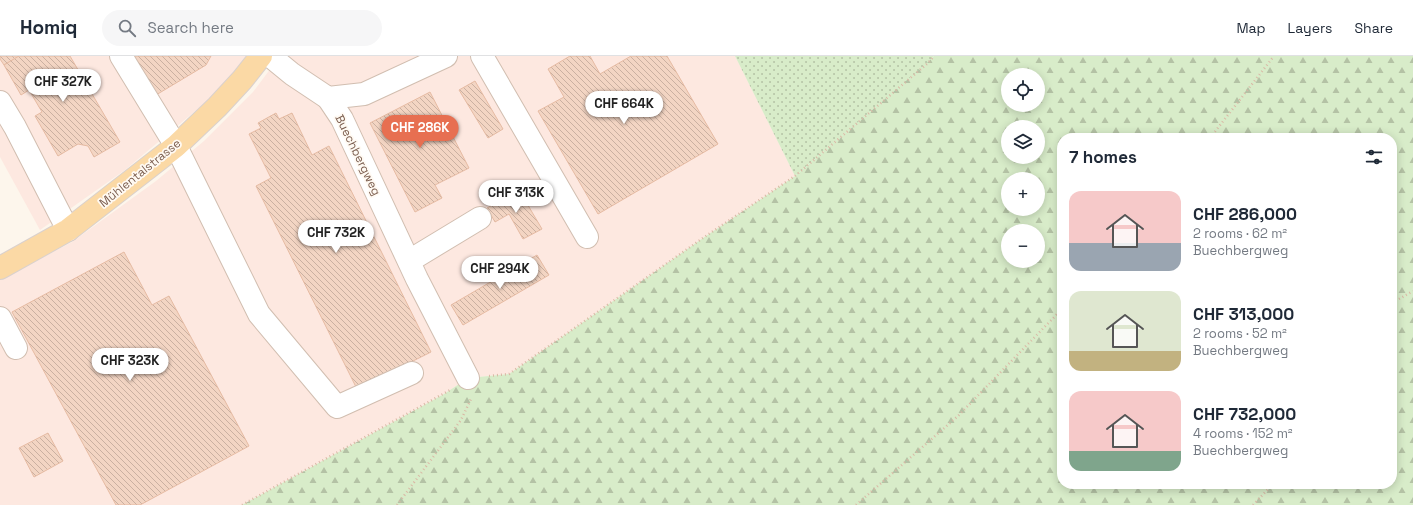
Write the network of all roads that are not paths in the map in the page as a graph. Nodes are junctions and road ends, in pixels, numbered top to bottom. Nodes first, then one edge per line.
1 (121, 56) edge
2 (261, 56) edge
3 (270, 56) edge
4 (446, 56) edge
5 (482, 56) edge
6 (328, 98) junction
7 (0, 102) edge
8 (176, 146) junction
9 (480, 218) dead end
10 (68, 230) junction
11 (587, 237) dead end
12 (0, 268) edge
13 (413, 270) junction
14 (0, 318) edge
15 (16, 348) dead end
16 (412, 373) dead end
17 (468, 378) road end

1 - 8 street
2 - 8 main road, Mühlentalstrasse
3 - 6 street, Buechbergweg
4 - 6 street, Buechbergweg
5 - 11 street
6 - 13 street, Buechbergweg
7 - 10 street
8 - 10 main road, Mühlentalstrasse
8 - 16 street
9 - 13 street
10 - 12 main road, Mühlentalstrasse
13 - 17 street, Buechbergweg
14 - 15 street

